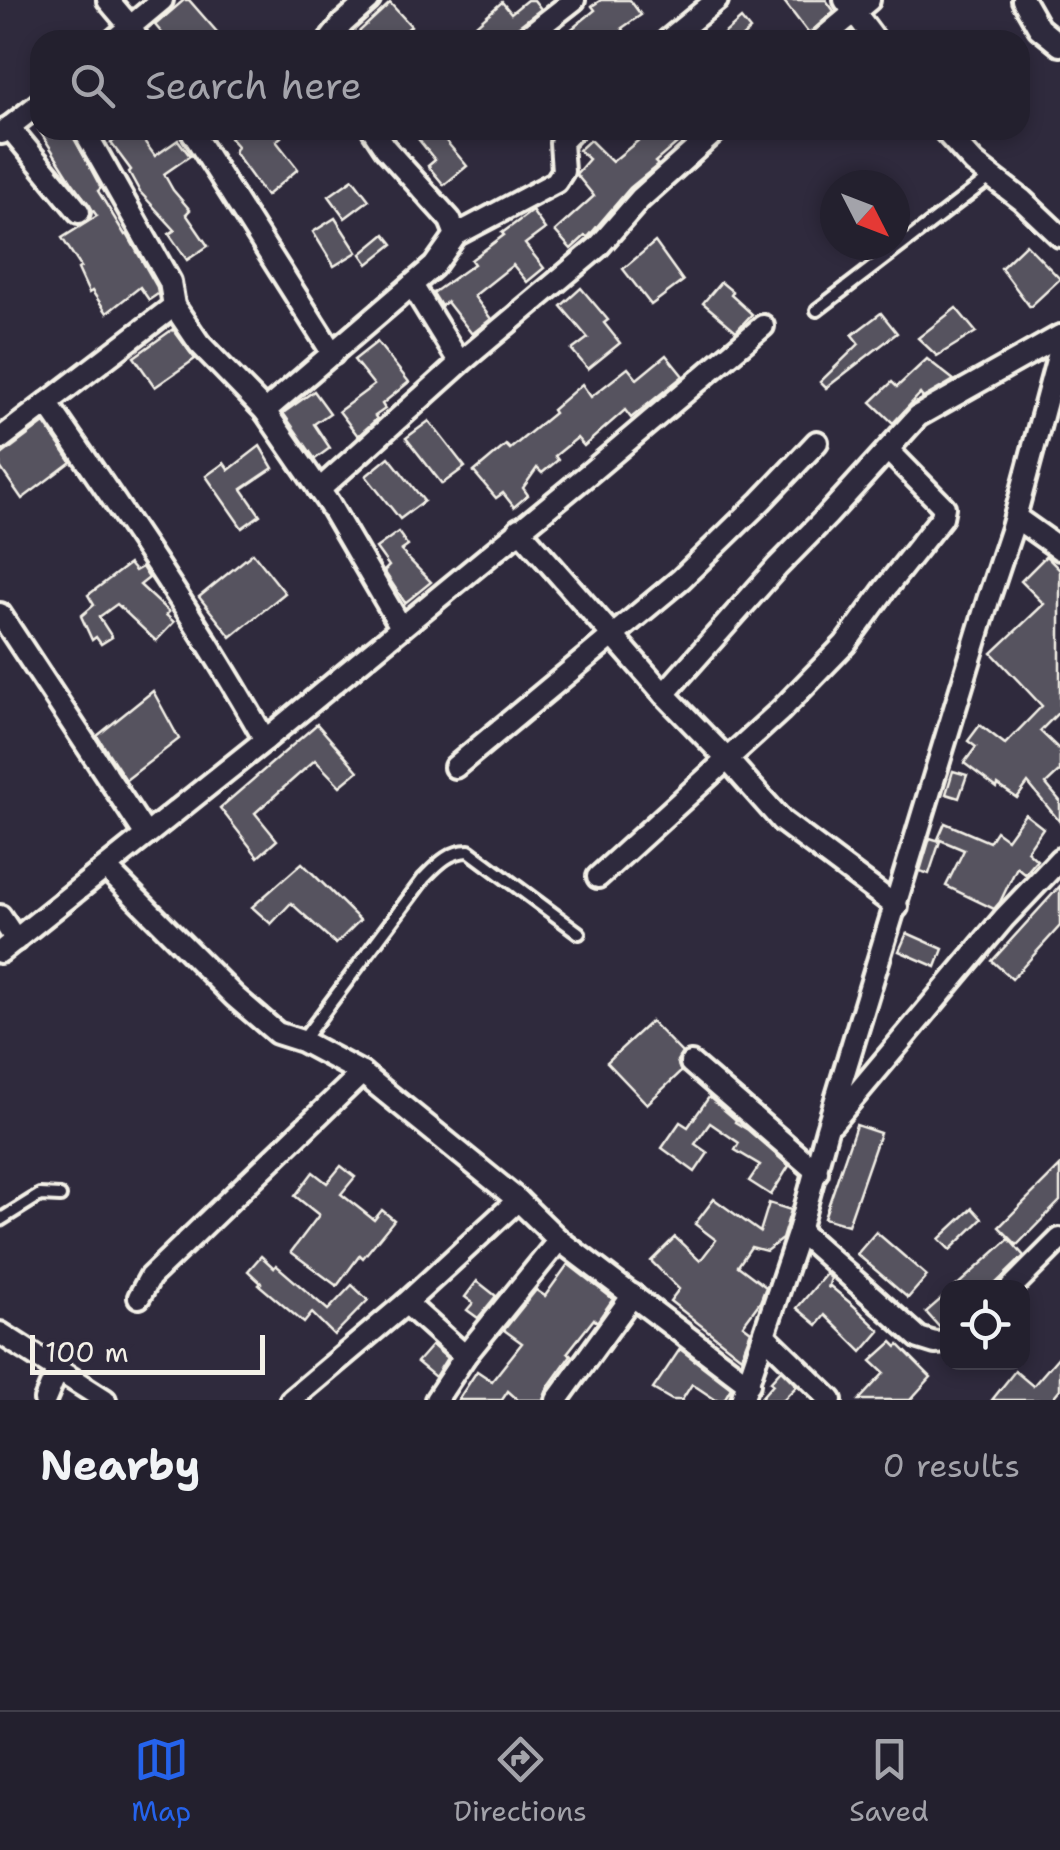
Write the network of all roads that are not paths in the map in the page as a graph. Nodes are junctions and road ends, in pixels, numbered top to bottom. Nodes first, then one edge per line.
1 (108, 0) edge
2 (162, 0) edge
3 (369, 0) edge
4 (574, 0) edge
5 (717, 0) edge
6 (1023, 0) edge
7 (856, 4) edge
8 (124, 30) edge
9 (132, 30) edge
10 (338, 30) edge
11 (536, 30) edge
12 (680, 30) edge
13 (831, 30) edge
14 (870, 30) edge
15 (1060, 45) edge
16 (30, 111) edge
17 (5, 131) edge
18 (90, 140) edge
19 (197, 140) edge
20 (380, 140) edge
21 (564, 140) edge
22 (706, 140) edge
23 (953, 140) edge
24 (992, 176) junction
25 (79, 212) dead end
26 (456, 236) junction
27 (1060, 236) edge
28 (412, 286) junction
29 (174, 306) junction
30 (817, 310) dead end
31 (763, 326) dead end
32 (1060, 336) edge
33 (1060, 349) edge
34 (333, 354) junction
35 (460, 363) junction
36 (47, 403) junction
37 (265, 411) junction
38 (0, 439) edge
39 (817, 442) dead end
40 (888, 450) junction
41 (319, 490) junction
42 (1015, 516) junction
43 (519, 529) junction
44 (1060, 549) edge
45 (0, 614) edge
46 (401, 627) junction
47 (613, 637) junction
48 (664, 694) junction
49 (265, 740) junction
50 (728, 760) junction
51 (455, 768) dead end
52 (146, 835) junction
53 (1060, 859) edge
54 (106, 868) junction
55 (598, 877) dead end
56 (897, 906) junction
57 (0, 916) edge
58 (579, 933) dead end
59 (8, 946) edge
60 (302, 1042) junction
61 (691, 1063) dead end
62 (362, 1073) junction
63 (827, 1129) junction
64 (817, 1172) junction
65 (60, 1196) dead end
66 (518, 1200) junction
67 (0, 1220) edge
68 (799, 1231) junction
69 (1060, 1239) edge
70 (559, 1240) junction
71 (1019, 1280) edge
72 (633, 1294) junction
73 (139, 1297) dead end
74 (406, 1303) junction
75 (0, 1333) edge
76 (764, 1336) junction
77 (940, 1343) edge
78 (464, 1356) junction
79 (58, 1369) junction
80 (745, 1392) edge
81 (45, 1400) edge
82 (105, 1400) edge
83 (291, 1400) edge
84 (436, 1400) edge
85 (556, 1400) edge
86 (831, 1400) edge

1 - 8 street
2 - 9 street
3 - 10 street
4 - 11 street
5 - 12 street
6 - 15 street
7 - 13 street
7 - 14 street
16 - 17 street
17 - 25 street
18 - 29 street
19 - 34 street
20 - 26 street
21 - 26 street
22 - 35 street
23 - 24 street
24 - 27 street
24 - 30 lane
26 - 28 street
28 - 34 street
28 - 35 street
29 - 36 street
29 - 37 street
31 - 43 street
32 - 40 street
33 - 42 street
34 - 37 street
35 - 41 street
36 - 38 street
36 - 49 street
37 - 41 street
39 - 47 street
40 - 48 street
40 - 50 street
41 - 46 street
42 - 44 street
42 - 56 street
43 - 46 street
43 - 47 street
45 - 52 street
46 - 49 street
47 - 48 street
47 - 51 street
48 - 50 street
49 - 52 street
50 - 55 street
50 - 56 street
52 - 54 street
53 - 63 street
54 - 59 street
54 - 60 street
56 - 63 street
57 - 59 street
58 - 60 lane
60 - 62 street
61 - 64 street
62 - 66 street
62 - 73 street
63 - 64 street
64 - 68 street
65 - 67 lane
66 - 70 street
66 - 74 street
68 - 76 street
68 - 77 street
69 - 71 street
70 - 72 street
70 - 78 street
72 - 80 street
72 - 85 street
74 - 78 street
74 - 83 street
75 - 79 street
76 - 80 street
76 - 86 street
78 - 84 street
79 - 81 street
79 - 82 street

